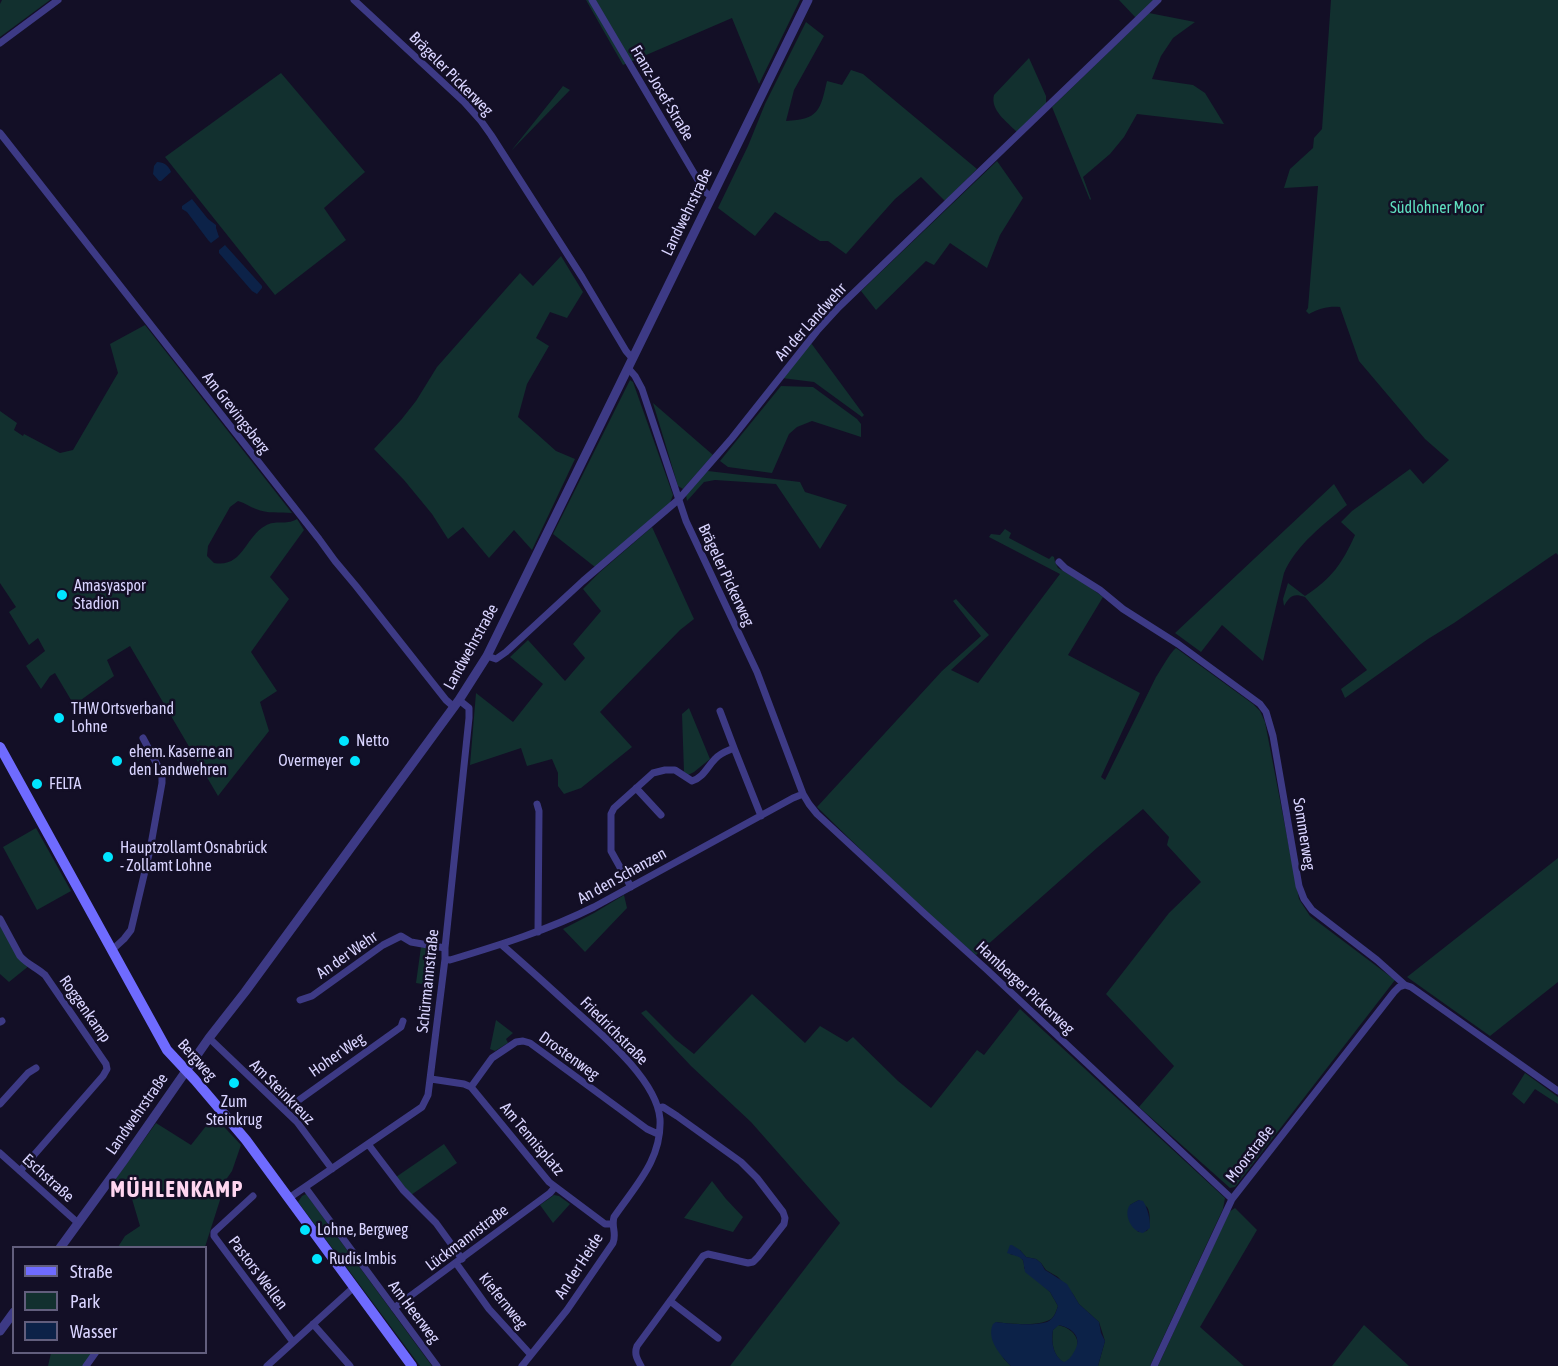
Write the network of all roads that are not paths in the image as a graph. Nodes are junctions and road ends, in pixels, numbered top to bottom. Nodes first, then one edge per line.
1 (58, 0) edge
2 (354, 0) edge
3 (592, 0) edge
4 (808, 0) edge
5 (1158, 0) edge
6 (0, 43) edge
7 (0, 133) edge
8 (712, 196) junction
9 (632, 358) junction
10 (628, 368) junction
11 (678, 500) junction
12 (1059, 562) dead end
13 (487, 656) junction
14 (457, 704) junction
15 (720, 711) dead end
16 (143, 738) dead end
17 (0, 747) edge
18 (734, 748) junction
19 (636, 788) junction
20 (803, 794) junction
21 (537, 804) dead end
22 (661, 815) dead end
23 (761, 816) junction
24 (631, 887) junction
25 (0, 919) edge
26 (538, 932) junction
27 (502, 945) junction
28 (445, 948) junction
29 (112, 950) junction
30 (445, 959) junction
31 (1405, 985) junction
32 (300, 1000) dead end
33 (403, 1021) dead end
34 (208, 1038) junction
35 (36, 1068) dead end
36 (186, 1070) junction
37 (431, 1079) junction
38 (471, 1088) junction
39 (1558, 1091) edge
40 (0, 1104) edge
41 (658, 1108) junction
42 (285, 1110) junction
43 (658, 1134) junction
44 (368, 1144) junction
45 (0, 1153) edge
46 (332, 1169) junction
47 (20, 1171) junction
48 (305, 1187) junction
49 (555, 1187) junction
50 (253, 1197) dead end
51 (289, 1198) junction
52 (1232, 1199) junction
53 (78, 1223) junction
54 (612, 1224) junction
55 (61, 1246) edge
56 (459, 1261) junction
57 (354, 1287) junction
58 (670, 1301) junction
59 (394, 1308) junction
60 (12, 1315) edge
61 (313, 1324) junction
62 (0, 1331) edge
63 (718, 1338) dead end
64 (293, 1342) junction
65 (95, 1354) edge
66 (531, 1355) junction
67 (276, 1363) edge
68 (86, 1366) edge
69 (267, 1366) edge
70 (350, 1366) edge
71 (412, 1366) edge
72 (437, 1366) edge
73 (522, 1366) edge
74 (641, 1366) edge
75 (1154, 1366) edge

1 - 6 street
2 - 9 street, Brägeler Pickerweg
3 - 8 street, Franz-Josef-Straße
4 - 8 street, Landwehrstraße
5 - 11 street, An der Landwehr
7 - 14 street, Am Grevingsberg
8 - 9 street, Landwehrstraße
9 - 10 street, Landwehrstraße
10 - 11 street, Brägeler Pickerweg
10 - 13 street, Landwehrstraße
11 - 13 street, An der Landwehr
11 - 20 street, Brägeler Pickerweg
12 - 31 street, Sommerweg
13 - 14 street, Landwehrstraße
14 - 28 street, Schürmannstraße
14 - 34 street, Landwehrstraße
15 - 18 street
16 - 29 street
17 - 29 main road, Bergweg
18 - 19 street
18 - 23 street
19 - 22 street
19 - 24 street
20 - 23 street, An den Schanzen
20 - 52 street, Hamberger Pickerweg
21 - 26 street
23 - 24 street, An den Schanzen
24 - 26 street, An den Schanzen
25 - 47 street, Roggenkamp
26 - 27 street, An den Schanzen
27 - 30 street, An den Schanzen
27 - 41 street, Friedrichstraße
28 - 30 street, Schürmannstraße
28 - 32 street, An der Wehr
29 - 36 main road, Bergweg
30 - 37 street, Schürmannstraße
31 - 39 street, Sommerweg
31 - 52 street, Moorstraße
33 - 42 street, Hoher Weg
34 - 36 street, Landwehrstraße
34 - 42 street, Am Steinkreuz
35 - 40 street
36 - 51 main road, Bergweg
36 - 53 street, Landwehrstraße
37 - 38 street
37 - 44 street, Schürmannstraße
38 - 43 street, Drostenweg
38 - 49 street, Am Tennisplatz
41 - 43 street, An der Heide
41 - 58 street
42 - 46 street, Am Steinkreuz
43 - 54 street, An der Heide
44 - 46 street, Schürmannstraße
44 - 56 street, Kiefernweg
45 - 47 street, Eschstraße
46 - 48 street, Schürmannstraße
47 - 53 street, Eschstraße
48 - 51 street, Schürmannstraße
48 - 59 street, Am Heerweg
49 - 54 street, Am Tennisplatz
49 - 56 street, Lückmannstraße
50 - 64 street, Pastors Wellen
51 - 57 main road, Bergweg
52 - 75 street, Moorstraße
53 - 55 street, Landwehrstraße
54 - 66 street, An der Heide
56 - 59 street, Lückmannstraße
56 - 66 street, Kiefernweg
57 - 61 street
57 - 71 main road, Bergweg
58 - 63 street
58 - 74 street
59 - 72 street, Am Heerweg
60 - 62 street
61 - 64 street
61 - 70 street
64 - 67 street
65 - 68 street
66 - 73 street, An der Heide
67 - 69 street

